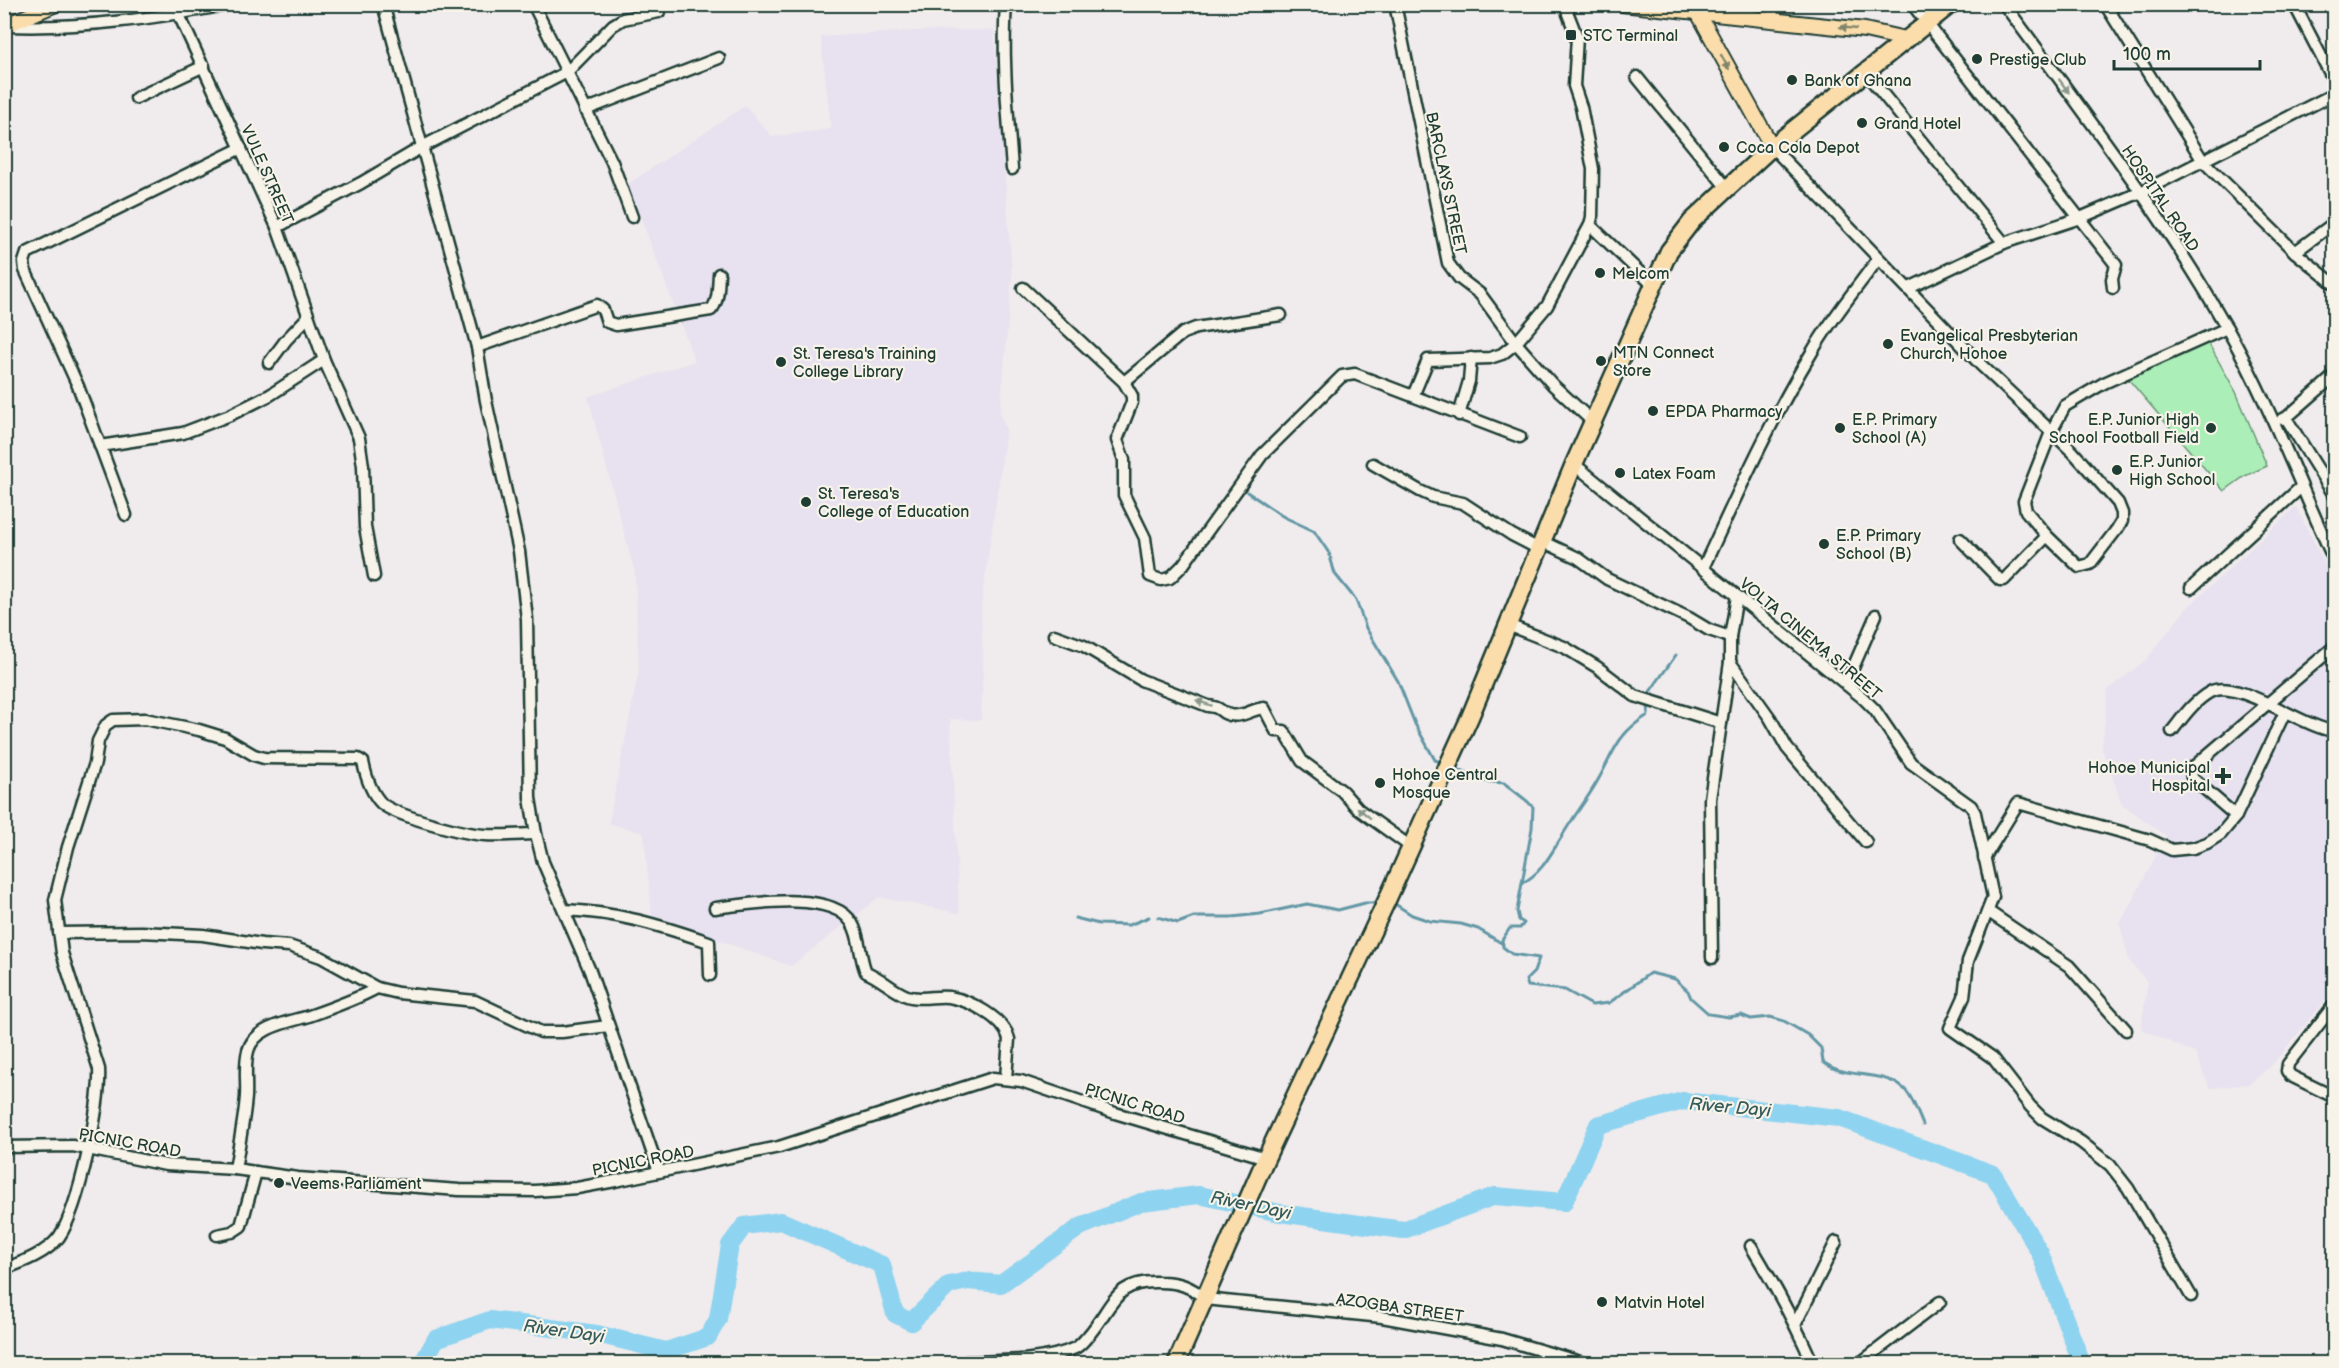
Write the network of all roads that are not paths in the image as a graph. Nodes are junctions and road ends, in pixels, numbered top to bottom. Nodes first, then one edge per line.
1 (56, 4) edge
2 (232, 4) edge
3 (383, 4) edge
4 (532, 4) edge
5 (1005, 4) edge
6 (1395, 4) edge
7 (1568, 4) edge
8 (1622, 4) edge
9 (1775, 4) edge
10 (1912, 4) edge
11 (1951, 4) edge
12 (2004, 4) edge
13 (2105, 4) edge
14 (2294, 4) edge
15 (1697, 8) edge
16 (176, 9) edge
17 (658, 12) dead end
18 (1770, 20) junction
19 (1926, 23) junction
20 (5, 26) edge
21 (1905, 39) junction
22 (719, 58) dead end
23 (204, 66) junction
24 (567, 72) junction
25 (1865, 72) junction
26 (1637, 77) dead end
27 (2334, 81) edge
28 (2334, 94) edge
29 (136, 98) dead end
30 (585, 110) junction
31 (422, 147) junction
32 (1772, 147) junction
33 (241, 148) junction
34 (2203, 161) junction
35 (1012, 169) dead end
36 (1727, 188) junction
37 (2141, 192) junction
38 (632, 217) dead end
39 (2080, 218) junction
40 (2334, 223) edge
41 (1590, 225) junction
42 (277, 227) junction
43 (2004, 243) junction
44 (2295, 252) junction
45 (1878, 259) junction
46 (719, 274) dead end
47 (2334, 284) edge
48 (1653, 285) junction
49 (1023, 288) dead end
50 (1909, 288) junction
51 (2113, 288) dead end
52 (1281, 315) dead end
53 (308, 317) junction
54 (2227, 328) junction
55 (1516, 342) junction
56 (477, 347) junction
57 (1471, 358) junction
58 (324, 360) junction
59 (269, 363) dead end
60 (2334, 376) edge
61 (1124, 382) junction
62 (1413, 396) junction
63 (1459, 415) junction
64 (2286, 418) junction
65 (2272, 421) junction
66 (1593, 422) junction
67 (2051, 432) junction
68 (1520, 437) dead end
69 (100, 446) junction
70 (1373, 464) dead end
71 (1574, 464) junction
72 (2301, 487) junction
73 (2334, 495) edge
74 (126, 515) dead end
75 (2047, 536) junction
76 (1960, 539) dead end
77 (1541, 545) junction
78 (2334, 560) edge
79 (1703, 568) junction
80 (374, 576) dead end
81 (2191, 588) dead end
82 (1737, 596) junction
83 (1876, 615) dead end
84 (1508, 624) junction
85 (1054, 635) dead end
86 (1730, 637) junction
87 (2334, 647) edge
88 (1730, 662) junction
89 (1846, 684) junction
90 (2267, 703) junction
91 (2285, 712) junction
92 (1721, 723) junction
93 (2172, 731) dead end
94 (2334, 731) edge
95 (2236, 816) junction
96 (536, 834) junction
97 (1866, 843) dead end
98 (1411, 847) junction
99 (1984, 858) junction
100 (715, 908) dead end
101 (564, 910) junction
102 (1989, 912) junction
103 (59, 933) junction
104 (1712, 958) dead end
105 (710, 975) dead end
106 (376, 988) junction
107 (2334, 1005) edge
108 (608, 1026) junction
109 (2126, 1030) dead end
110 (1006, 1078) junction
111 (2334, 1097) edge
112 (4, 1147) edge
113 (89, 1149) junction
114 (1266, 1158) junction
115 (235, 1169) junction
116 (256, 1172) junction
117 (659, 1172) junction
118 (217, 1236) dead end
119 (1836, 1242) dead end
120 (1751, 1246) dead end
121 (4, 1269) edge
122 (2192, 1296) dead end
123 (1205, 1299) junction
124 (1940, 1302) dead end
125 (1796, 1323) junction
126 (966, 1362) dead end
127 (1176, 1364) edge
128 (1587, 1364) edge
129 (1813, 1364) edge
130 (1860, 1364) edge

1 - 20 main road
2 - 16 street
3 - 31 street
4 - 24 street
5 - 35 street
6 - 55 street, BARCLAYS STREET
7 - 41 street
8 - 15 main road
9 - 18 street
10 - 19 street
11 - 19 highway
12 -> 37 street, HOSPITAL ROAD
13 - 34 street
14 - 27 street
15 - 18 main road
15 -> 32 main road
16 - 20 street
16 - 23 street, VULE STREET
17 - 24 street
21 -> 18 main road
19 - 21 highway
19 - 39 street
21 - 25 highway
22 - 30 street
23 - 29 street
23 - 33 street, VULE STREET
24 - 30 street
24 - 31 street
25 - 32 highway
25 - 43 street
26 - 36 street
28 - 34 street
30 - 38 street
31 - 42 street
31 - 56 street
32 - 36 highway
32 - 45 street
33 - 42 street, VULE STREET
33 - 69 street
34 - 37 street
34 - 44 street
36 - 48 highway
37 - 39 street
37 - 54 street, HOSPITAL ROAD
39 - 43 street
39 - 51 street
40 - 44 street
41 - 48 street
41 - 55 street
42 - 53 street, VULE STREET
43 - 50 street
44 - 47 street
45 - 50 street
45 - 79 street
46 - 56 street
48 - 66 highway
49 - 61 street
50 - 67 street
52 - 61 street
53 - 58 street, VULE STREET
53 - 59 street
54 - 65 street, HOSPITAL ROAD
54 - 67 street
55 - 57 street
55 - 66 street, BARCLAYS STREET
56 - 96 street
57 - 62 street
57 - 63 street
58 - 69 street
58 - 80 street, VULE STREET
60 - 64 street
61 - 62 street
62 - 63 street
63 - 68 street
64 - 65 street
64 - 73 street
65 - 72 street, HOSPITAL ROAD
66 - 71 highway
67 - 75 street
67 - 75 street
69 - 74 street
70 - 77 street
71 - 77 highway
71 - 79 street, VOLTA CINEMA STREET
72 - 78 street, HOSPITAL ROAD
72 - 81 street
75 - 76 street
77 - 84 highway
77 - 86 street
79 - 82 street, VOLTA CINEMA STREET
82 - 86 street
82 - 89 street, VOLTA CINEMA STREET
83 - 89 street
84 - 92 street
84 - 98 highway
98 -> 85 street
86 - 88 street
87 - 90 street
88 - 92 street
88 - 97 street
89 - 99 street, VOLTA CINEMA STREET
90 - 91 street
90 - 93 street
90 - 95 street
91 - 94 street
91 - 95 street
92 - 104 street
95 - 99 street
96 - 101 street
96 - 103 street
98 - 114 highway
99 - 102 street, VOLTA CINEMA STREET
100 - 110 street
101 - 105 street
101 - 108 street
102 - 109 street
102 - 122 street, VOLTA CINEMA STREET
103 - 106 street
103 - 113 street
106 - 108 street
106 - 115 street
107 - 111 street
108 - 117 street
110 - 114 street, PICNIC ROAD
110 - 117 street, PICNIC ROAD
112 - 113 street, PICNIC ROAD
113 - 115 street, PICNIC ROAD
113 - 121 street
114 - 123 highway
115 - 116 street, PICNIC ROAD
116 - 117 street, PICNIC ROAD
116 - 118 street
119 - 125 street
120 - 125 street
123 - 126 street
123 - 127 highway
123 - 128 street, AZOGBA STREET
124 - 130 street
125 - 129 street

